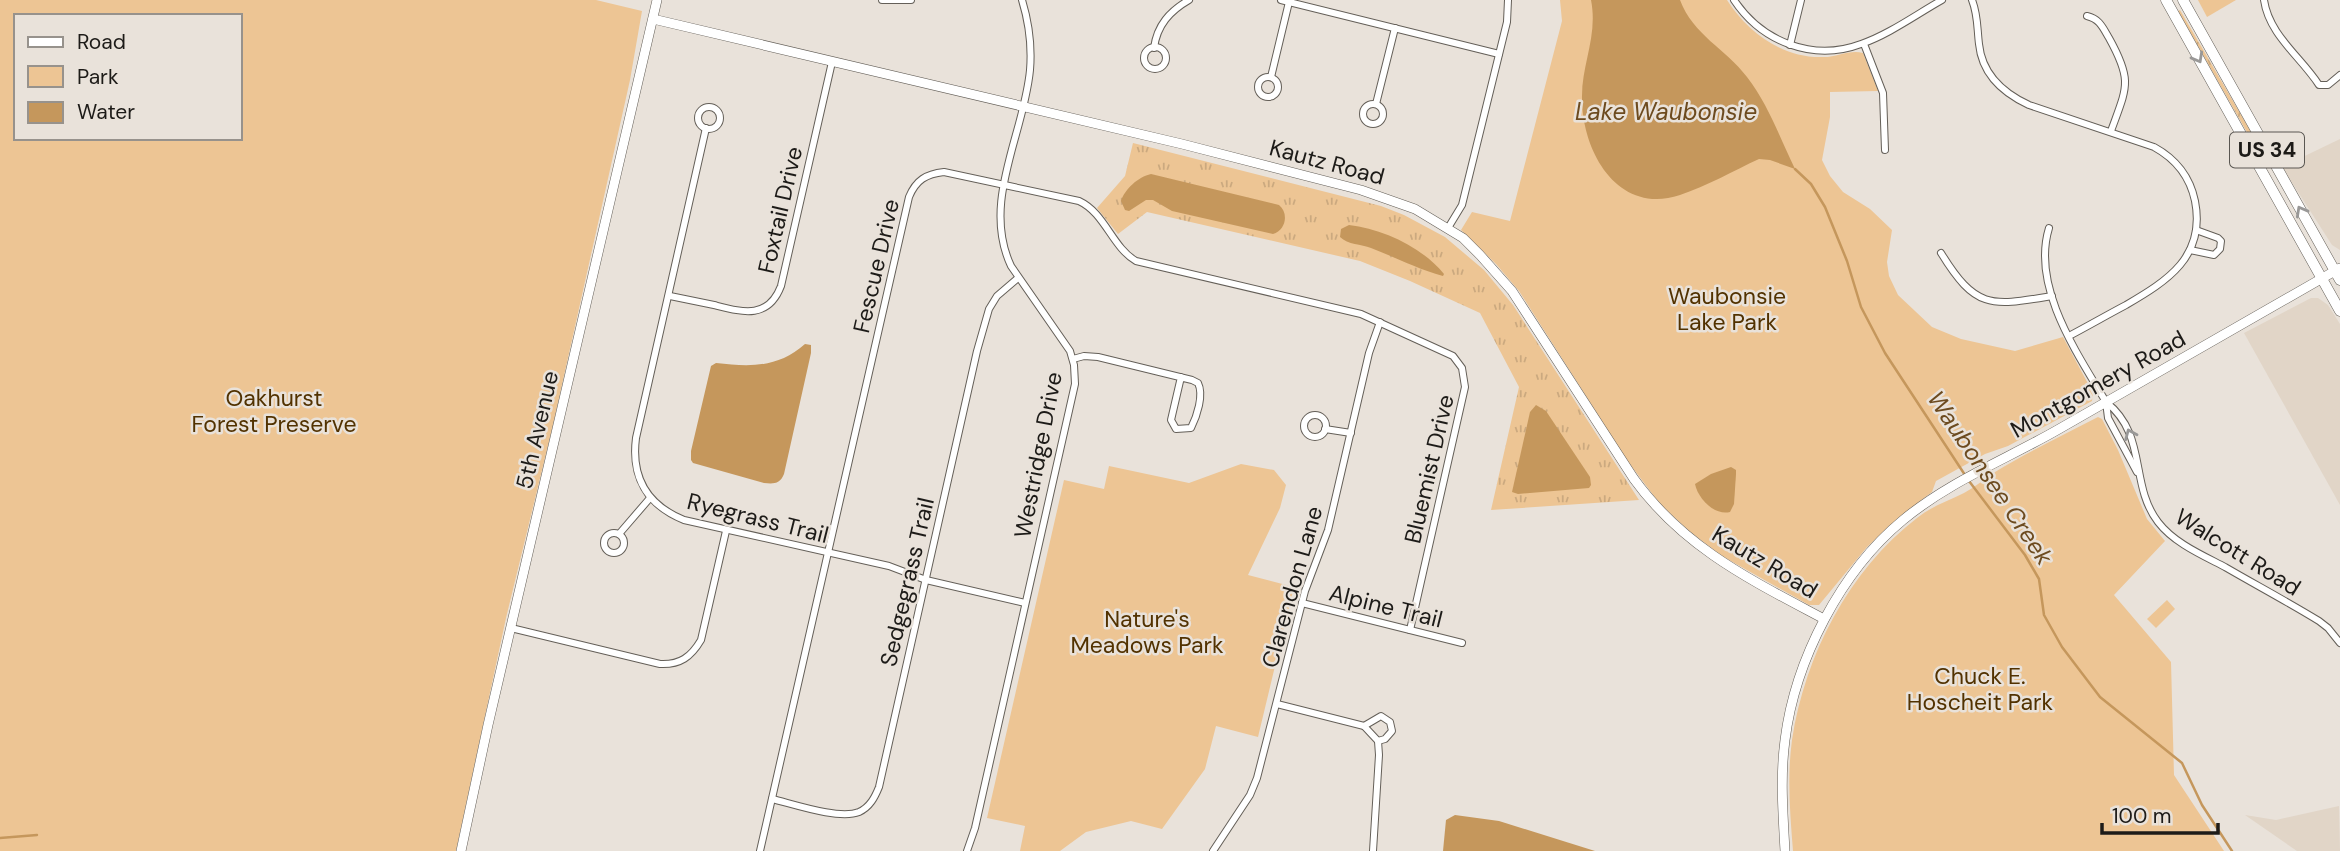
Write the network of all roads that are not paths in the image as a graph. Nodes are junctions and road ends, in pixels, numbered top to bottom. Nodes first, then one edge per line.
1 (657, 0) edge
2 (881, 0) edge
3 (911, 0) edge
4 (1022, 0) edge
5 (1188, 0) edge
6 (1281, 0) edge
7 (1508, 0) edge
8 (1734, 0) edge
9 (1801, 0) edge
10 (1942, 0) edge
11 (1972, 0) edge
12 (2166, 0) edge
13 (2183, 0) edge
14 (2264, 0) edge
15 (1289, 2) junction
16 (2087, 16) dead end
17 (653, 19) junction
18 (1395, 28) junction
19 (1864, 44) junction
20 (1790, 45) junction
21 (1154, 48) dead end
22 (1499, 54) junction
23 (832, 62) junction
24 (2340, 75) edge
25 (1271, 77) dead end
26 (1376, 104) dead end
27 (1023, 107) junction
28 (706, 128) dead end
29 (2111, 131) junction
30 (1885, 150) dead end
31 (1004, 185) junction
32 (1448, 228) junction
33 (2049, 228) dead end
34 (2196, 230) junction
35 (2190, 250) junction
36 (1941, 253) dead end
37 (2338, 273) edge
38 (1018, 278) junction
39 (2322, 278) junction
40 (670, 296) junction
41 (2052, 296) junction
42 (2340, 311) edge
43 (1380, 322) junction
44 (2069, 337) junction
45 (1073, 359) junction
46 (1181, 377) junction
47 (2106, 402) junction
48 (1325, 429) dead end
49 (1351, 433) junction
50 (2139, 475) junction
51 (650, 498) junction
52 (726, 531) junction
53 (619, 534) dead end
54 (829, 553) junction
55 (926, 580) junction
56 (1025, 603) junction
57 (1302, 603) junction
58 (1824, 619) junction
59 (511, 628) junction
60 (1410, 630) junction
61 (1462, 643) dead end
62 (2340, 643) edge
63 (1277, 704) junction
64 (1364, 726) junction
65 (1378, 741) junction
66 (772, 799) junction
67 (461, 851) edge
68 (760, 851) edge
69 (967, 851) edge
70 (1213, 851) edge
71 (1373, 851) edge
72 (1786, 851) edge

1 - 17 street, 5th Avenue
2 - 3 street
4 - 27 street, Westridge Drive
5 - 21 street
6 - 15 street
7 - 22 street
8 - 20 street
9 - 20 street
10 - 19 street
11 - 29 street
12 -> 39 main road, US 34
37 -> 13 main road, US 34
14 - 24 street
15 - 18 street
15 - 25 street
16 - 29 street
17 - 23 street, Kautz Road
17 - 59 street, 5th Avenue
18 - 22 street
18 - 26 street
19 - 20 street
19 - 30 street
22 - 32 street
23 - 27 street, Kautz Road
23 - 40 street, Foxtail Drive
27 - 31 street, Westridge Drive
27 - 32 street, Kautz Road
28 - 40 street
29 - 34 street
31 - 38 street, Westridge Drive
31 - 43 street, Fescue Drive
31 - 54 street, Fescue Drive
32 - 58 street, Kautz Road
33 - 41 street, Walcott Road
34 - 35 street
34 - 35 street
35 - 44 street
36 - 41 street
37 - 39 street, Montgomery Road
38 - 45 street, Westridge Drive
38 - 55 street, Sedgegrass Trail
39 - 42 main road, US 34
39 - 47 street, Montgomery Road
40 - 51 street
41 - 44 street, Walcott Road
43 - 49 street, Clarendon Lane
43 - 60 street, Bluemist Drive
44 - 47 street, Walcott Road
45 - 46 street
45 - 56 street, Westridge Drive
46 - 46 street
47 - 50 street, Walcott Road
50 -> 47 street, Walcott Road
47 - 58 street, Montgomery Road
48 - 49 street
49 - 57 street, Clarendon Lane
50 - 62 street, Walcott Road
51 - 52 street, Ryegrass Trail
51 - 53 street
52 - 54 street, Ryegrass Trail
52 - 59 street
54 - 55 street, Ryegrass Trail
54 - 66 street, Fescue Drive
55 - 56 street, Ryegrass Trail
55 - 66 street, Sedgegrass Trail
56 - 69 street, Westridge Drive
57 - 60 street, Alpine Trail
57 - 63 street, Clarendon Lane
58 - 72 street, Montgomery Road
59 - 67 street, 5th Avenue
60 - 61 street, Alpine Trail
63 - 64 street
63 - 70 street, Clarendon Lane
64 - 65 street
64 - 65 street
65 - 71 street
66 - 68 street, Fescue Drive

